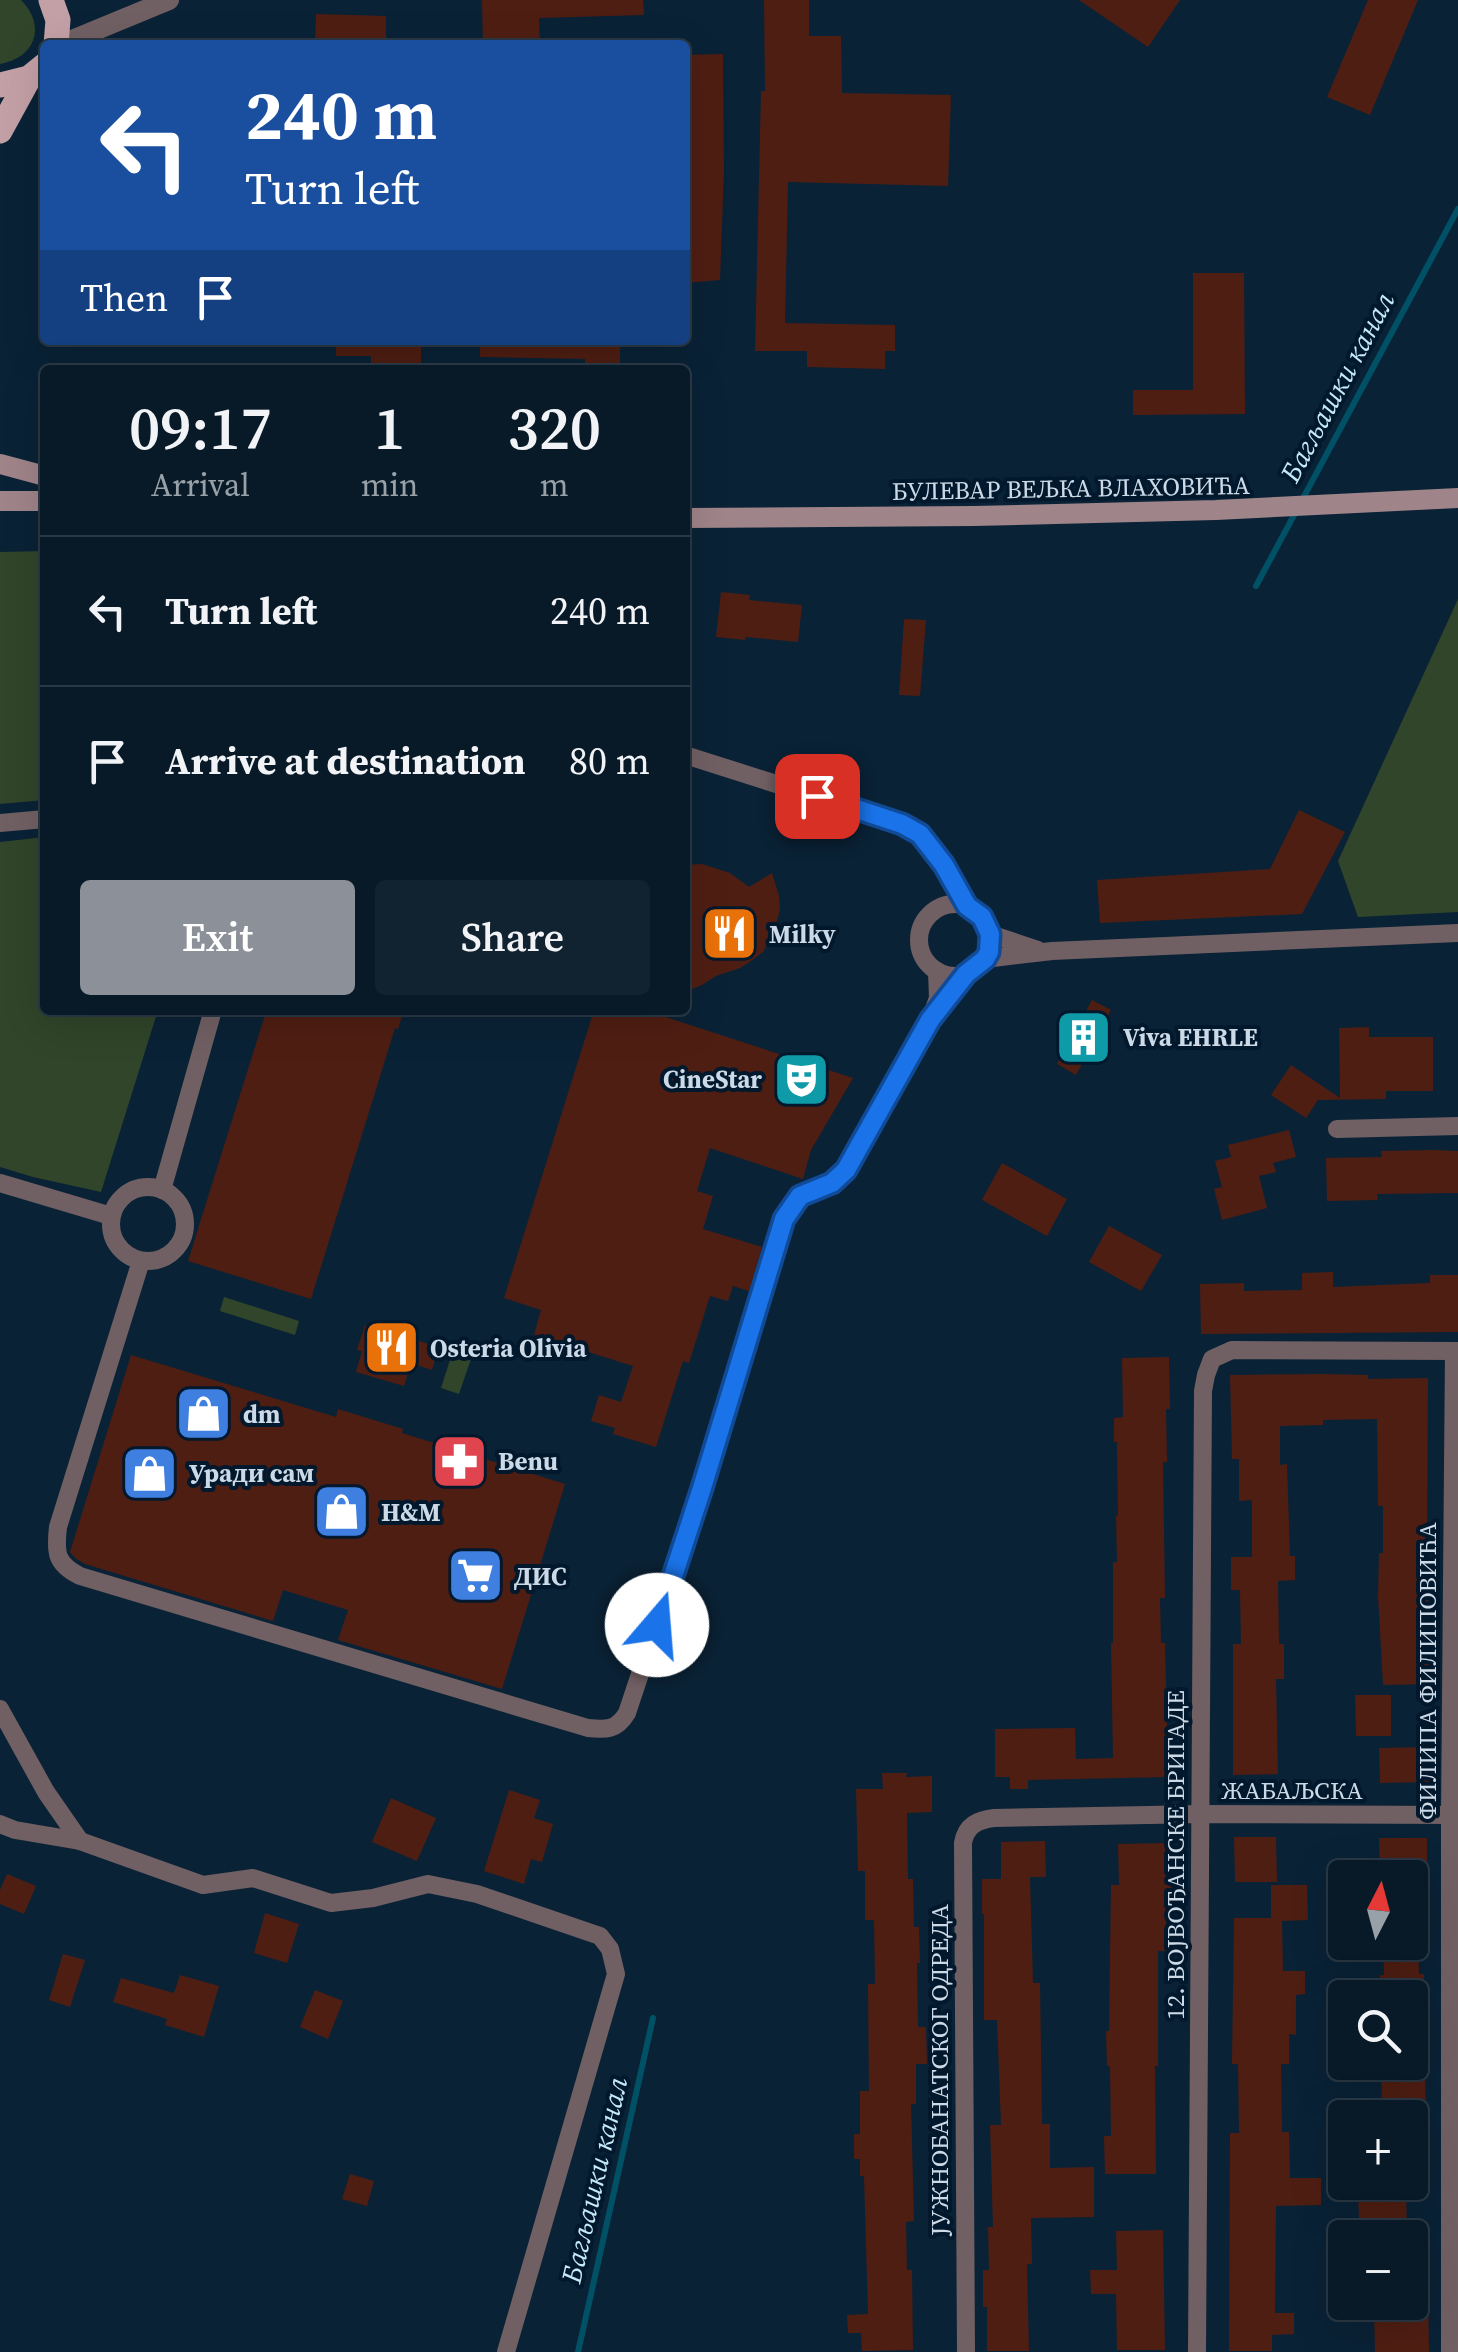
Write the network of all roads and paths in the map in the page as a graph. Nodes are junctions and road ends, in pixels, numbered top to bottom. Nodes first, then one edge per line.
1 (51, 0) edge
2 (129, 0) edge
3 (164, 1) edge
4 (58, 40) edge
5 (70, 40) edge
6 (37, 71) edge
7 (0, 85) edge
8 (0, 131) edge
9 (0, 464) edge
10 (40, 475) edge
11 (1458, 498) edge
12 (0, 501) edge
13 (40, 501) edge
14 (690, 518) edge
15 (690, 758) edge
16 (40, 819) edge
17 (0, 823) edge
18 (944, 865) junction
19 (944, 906) junction
20 (967, 906) junction
21 (990, 934) junction
22 (1458, 934) edge
23 (1044, 952) junction
24 (985, 959) junction
25 (937, 971) junction
26 (966, 974) junction
27 (212, 1015) edge
28 (930, 1020) junction
29 (1458, 1126) edge
30 (1336, 1130) dead end
31 (0, 1183) edge
32 (162, 1190) junction
33 (111, 1216) junction
34 (140, 1261) junction
35 (1456, 1351) edge
36 (0, 1708) edge
37 (1201, 1814) junction
38 (1454, 1815) edge
39 (1005, 1818) joint
40 (0, 1824) edge
41 (80, 1841) junction
42 (506, 2352) edge
43 (966, 2352) edge
44 (1197, 2352) edge
45 (1450, 2352) edge

1 - 4 main road
2 - 3 street
3 - 5 street
6 - 7 main road
6 - 8 main road
9 - 10 main road
11 - 14 main road, БУЛЕВАР ВЕЉКА ВЛАХОВИЋА
12 - 13 main road
15 - 18 street
16 - 17 street
18 - 19 street
18 - 20 street
19 - 20 street
19 - 25 street
20 - 21 street
21 - 23 street
21 - 24 street
22 - 23 street
23 - 24 street
24 - 26 street
25 - 26 street
25 - 28 street
26 - 28 street
27 - 32 street
28 - 34 street
29 - 30 street
31 - 33 street
32 - 33 street
32 - 34 street
33 - 34 street
35 - 37 street, 12. ВОЈВОЂАНСКЕ БРИГАДЕ
35 - 38 street, ФИЛИПА ФИЛИПОВИЋА
36 - 41 street
37 - 38 street, ЖАБАЉСКА
37 - 39 street, ЖАБАЉСКА
37 - 44 street, 12. ВОЈВОЂАНСКЕ БРИГАДЕ
38 - 45 street, ФИЛИПА ФИЛИПОВИЋА
39 - 43 street, ЈУЖНОБАНАТСКОГ ОДРЕДА
40 - 41 street
41 - 42 street

